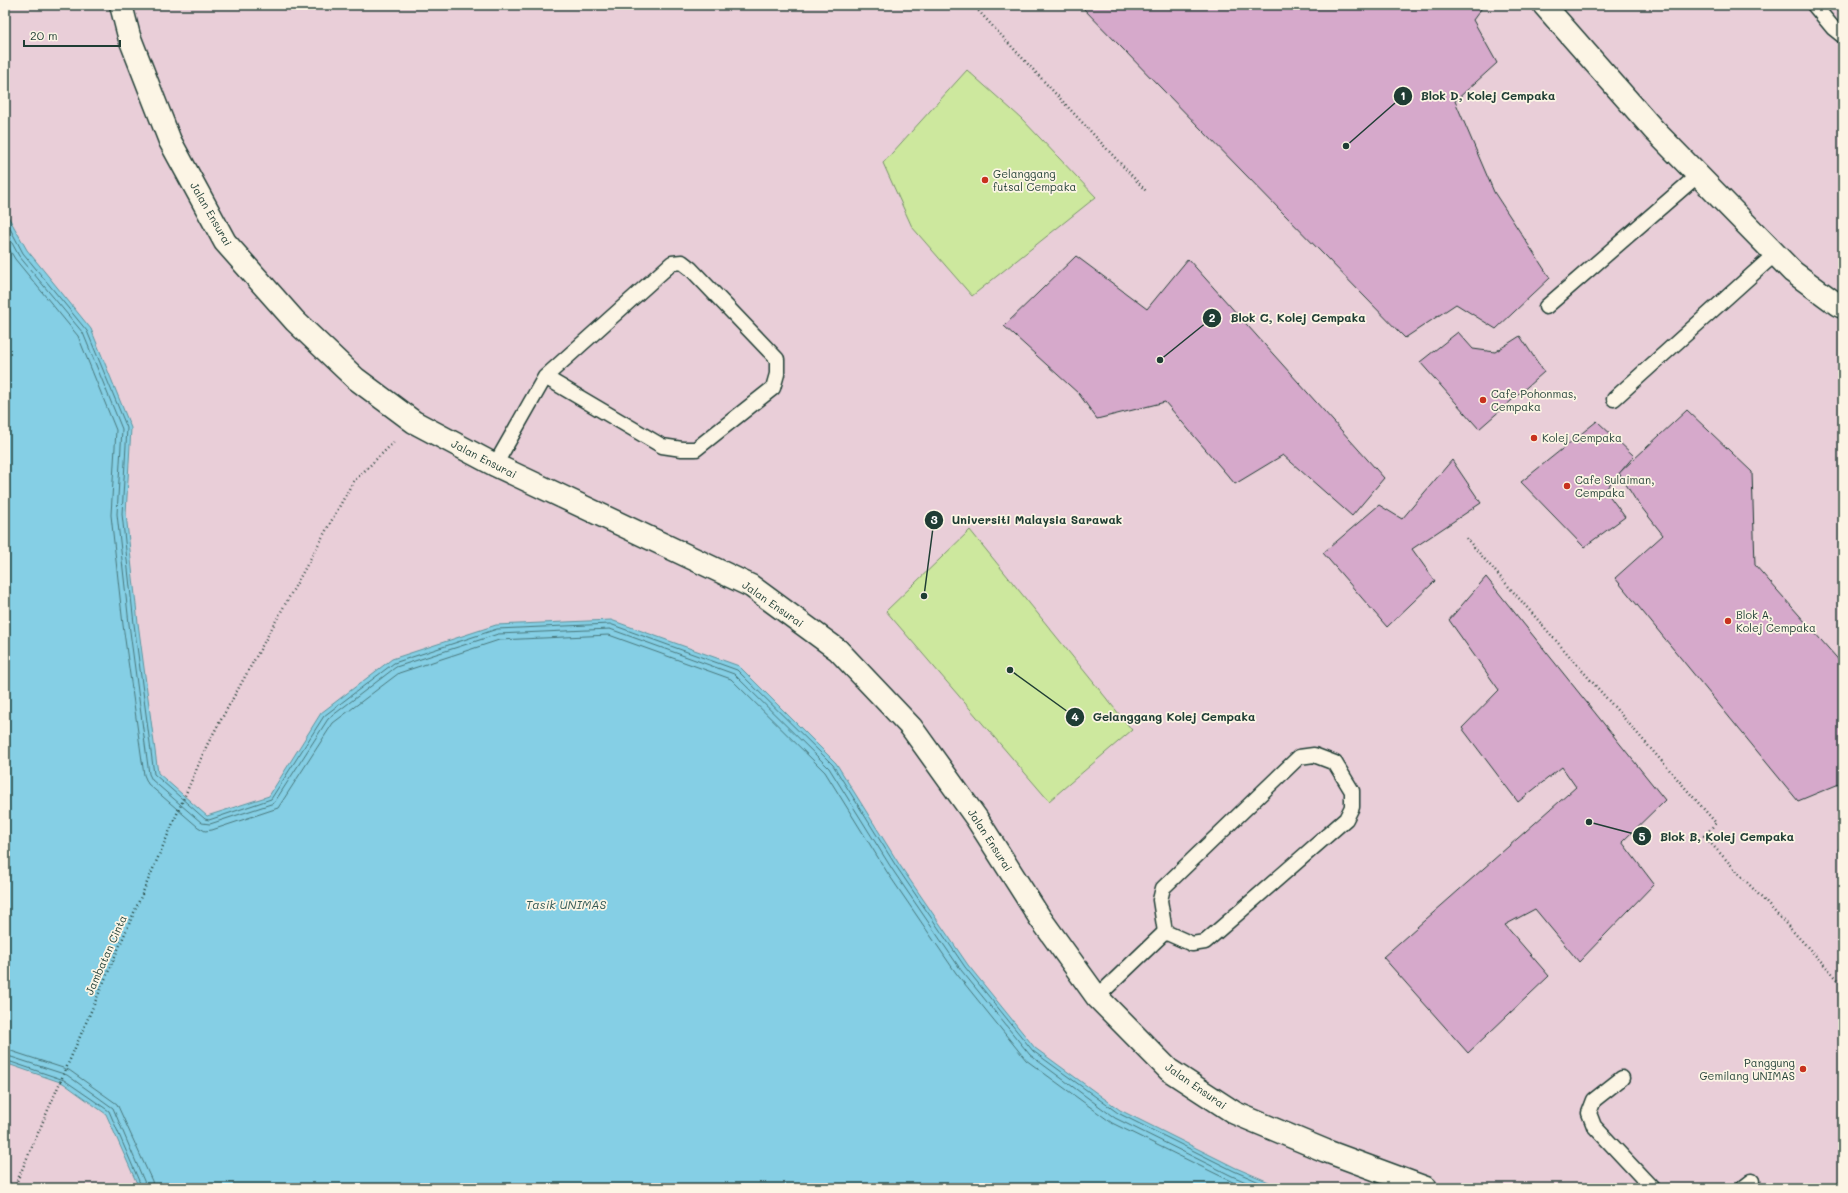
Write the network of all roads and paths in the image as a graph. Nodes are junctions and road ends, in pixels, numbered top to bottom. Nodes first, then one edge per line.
1 (121, 5) edge
2 (973, 5) edge
3 (1544, 5) edge
4 (1814, 5) edge
5 (1843, 36) edge
6 (1698, 175) junction
7 (1146, 191) dead end
8 (1775, 254) junction
9 (1546, 307) dead end
10 (1843, 307) edge
11 (545, 377) junction
12 (1614, 399) dead end
13 (414, 422) junction
14 (495, 465) junction
15 (1466, 538) dead end
16 (1165, 932) junction
17 (1843, 985) edge
18 (1097, 997) junction
19 (1622, 1078) dead end
20 (14, 1188) edge
21 (1426, 1188) edge
22 (1652, 1188) edge

1 - 13 street, Jalan Ensurai
2 - 7 path
3 - 6 street
4 - 5 lane
6 - 8 street
6 - 9 lane
8 - 10 street
8 - 12 lane
11 - 11 lane
11 - 14 lane
13 - 14 street, Jalan Ensurai
13 - 20 path, Jambatan Cinta
14 - 18 street, Jalan Ensurai
15 - 17 path
16 - 16 lane
16 - 18 lane
18 - 21 street, Jalan Ensurai
19 - 22 lane

